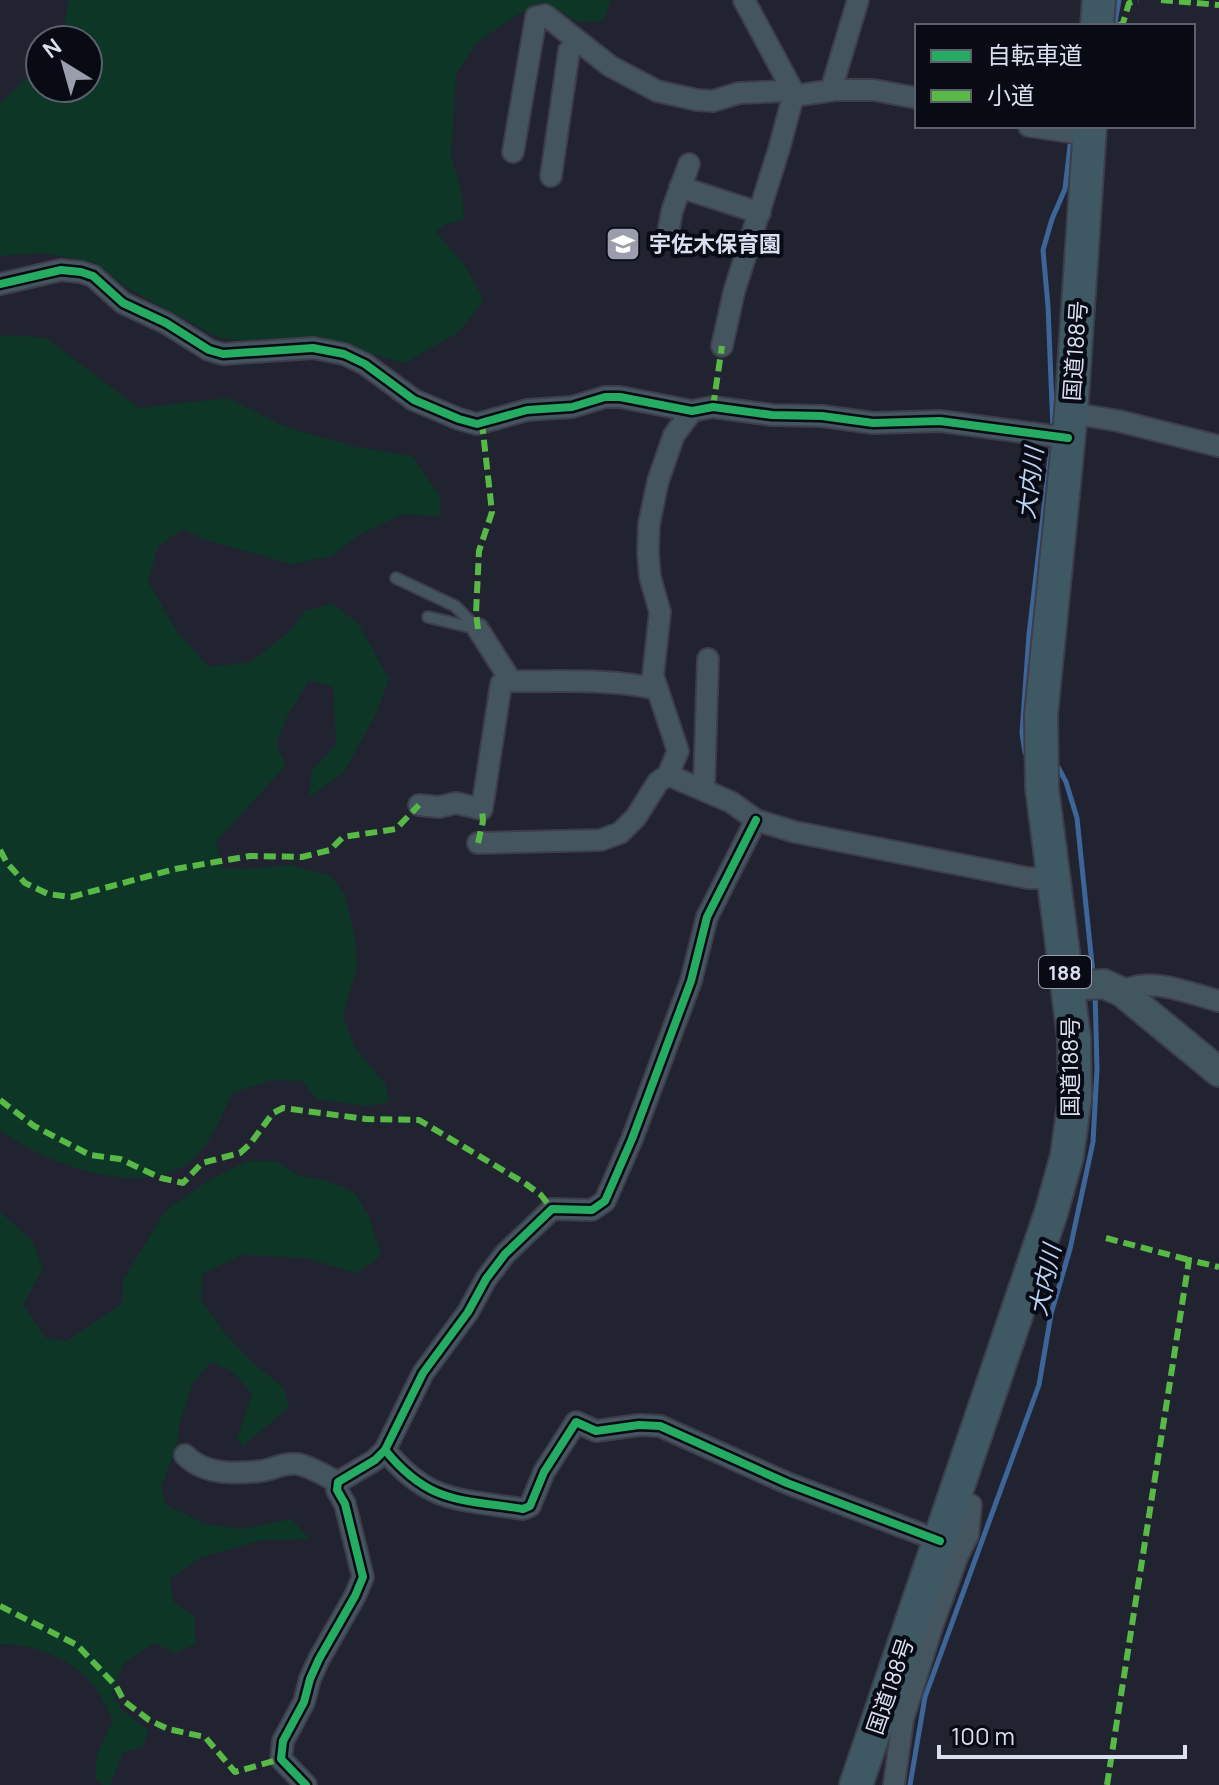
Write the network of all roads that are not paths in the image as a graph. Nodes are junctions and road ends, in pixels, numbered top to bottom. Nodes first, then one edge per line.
1 (744, 0) edge
2 (858, 0) edge
3 (1099, 0) edge
4 (1097, 24) edge
5 (578, 42) junction
6 (835, 90) junction
7 (794, 93) junction
8 (915, 98) edge
9 (1053, 128) edge
10 (1089, 131) edge
11 (513, 152) dead end
12 (689, 164) dead end
13 (551, 176) dead end
14 (680, 187) junction
15 (760, 213) junction
16 (667, 239) dead end
17 (0, 284) edge
18 (722, 346) dead end
19 (692, 411) junction
20 (1069, 425) junction
21 (1219, 446) edge
22 (396, 578) dead end
23 (428, 617) dead end
24 (478, 629) junction
25 (708, 659) dead end
26 (508, 681) junction
27 (657, 689) junction
28 (668, 775) junction
29 (704, 789) junction
30 (419, 805) dead end
31 (756, 820) junction
32 (478, 843) dead end
33 (1053, 878) junction
34 (1094, 987) junction
35 (1219, 1001) edge
36 (1219, 1072) edge
37 (385, 1450) junction
38 (185, 1455) dead end
39 (338, 1482) junction
40 (955, 1498) junction
41 (940, 1541) junction
42 (306, 1785) edge
43 (856, 1785) edge
44 (894, 1785) edge

1 - 7 street
2 - 6 street
3 - 4 highway
5 - 7 street
5 - 11 street
5 - 13 street
6 - 7 street
6 - 8 street
7 - 15 street
9 - 10 street
10 - 20 highway, 国道188号 / 188
12 - 14 street
14 - 15 street
14 - 16 street
15 - 18 street
17 - 19 street
19 - 20 street
19 - 27 street
20 - 21 street
20 - 33 highway, 国道188号 / 188
22 - 24 lane
23 - 24 lane
24 - 26 street
25 - 29 street
26 - 27 street
26 - 30 street
27 - 28 street
28 - 29 street
28 - 32 street
29 - 31 street
31 - 33 street
31 - 37 street
33 - 34 highway, 国道188号 / 188
34 - 35 street
34 - 36 main road
34 - 40 highway, 国道188号 / 188
37 - 39 street
37 - 41 street
38 - 39 street
39 - 42 street
40 - 41 highway, 国道188号 / 188
40 - 44 street
41 - 43 highway, 国道188号 / 188

